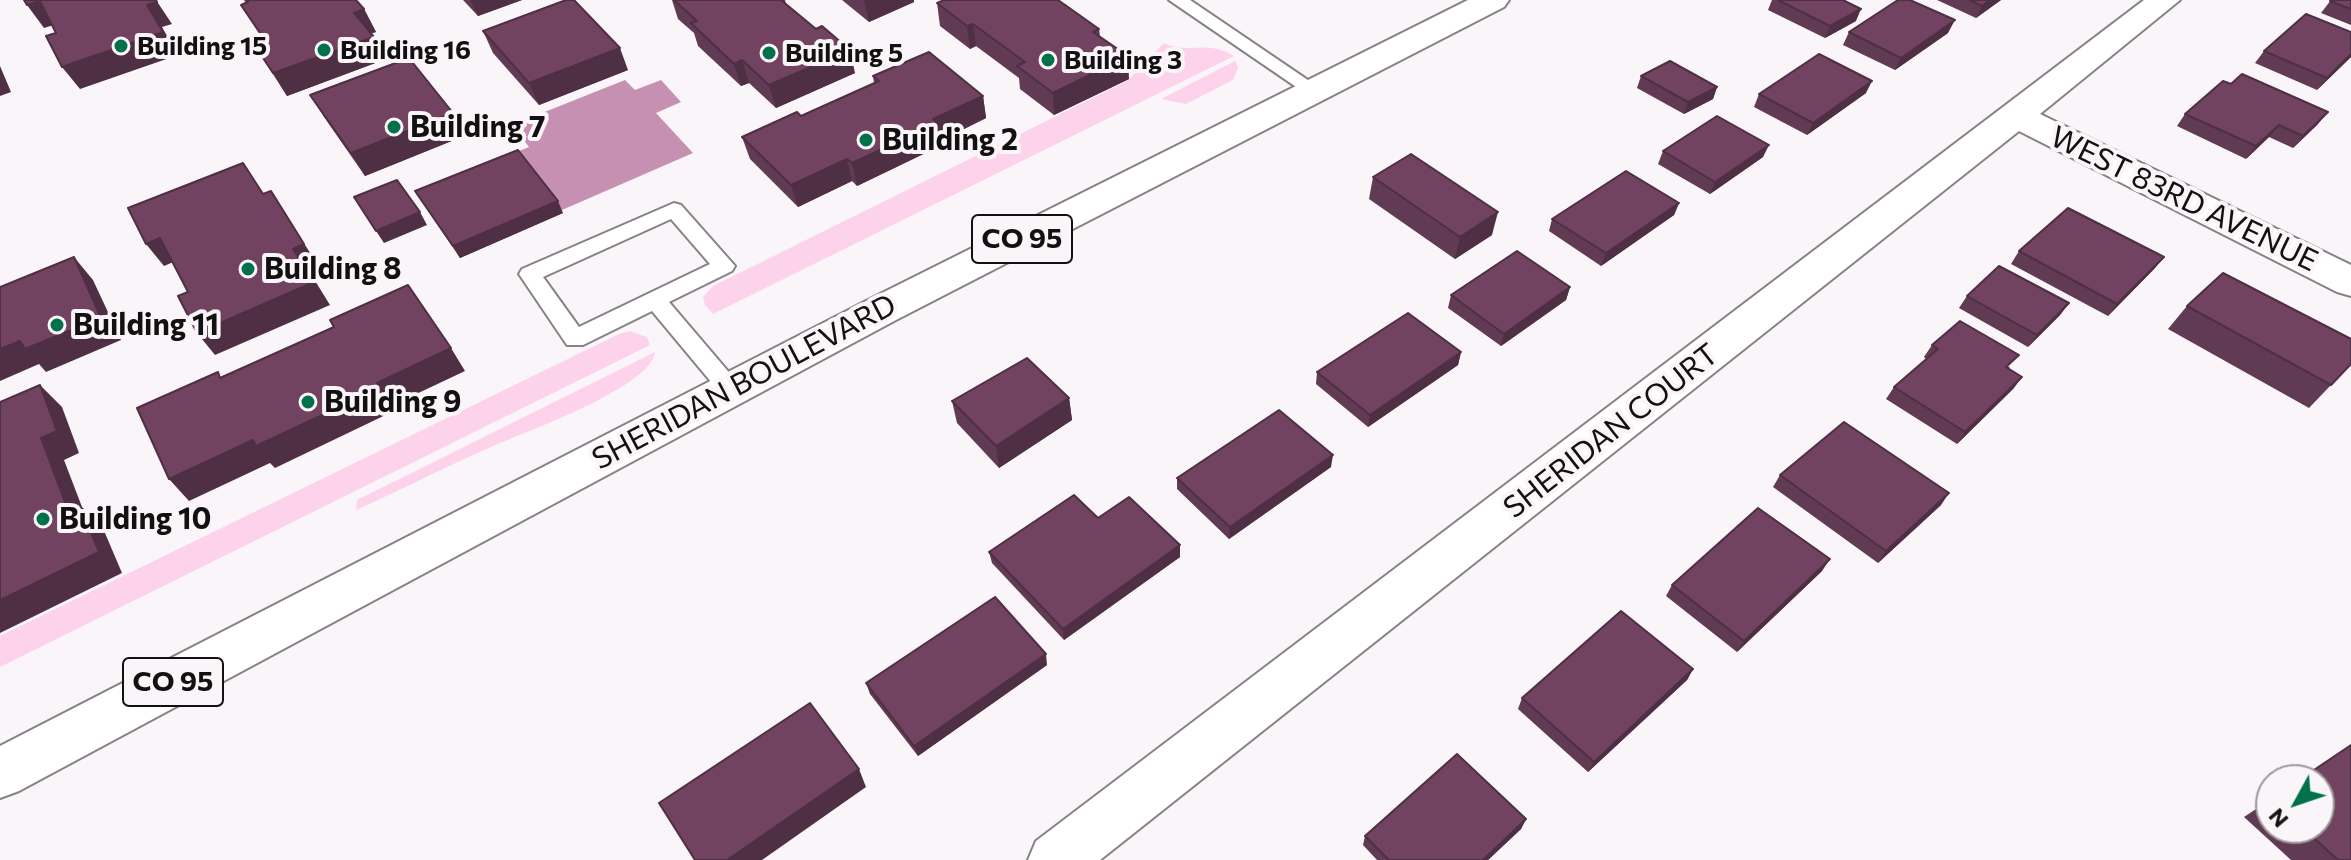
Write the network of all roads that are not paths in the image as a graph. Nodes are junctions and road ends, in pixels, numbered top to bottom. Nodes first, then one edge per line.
1 (1178, 0) edge
2 (1493, 0) edge
3 (2164, 0) edge
4 (1315, 91) junction
5 (2017, 116) junction
6 (2351, 282) edge
7 (655, 300) junction
8 (730, 389) junction
9 (0, 773) edge
10 (1056, 860) edge

1 - 4 lane
2 - 4 street, SHERIDAN BOULEVARD / CO 95
3 - 5 street, SHERIDAN COURT
4 - 8 street, SHERIDAN BOULEVARD / CO 95
5 - 6 street, WEST 83RD AVENUE
5 - 10 street, SHERIDAN COURT
7 - 7 lane
7 - 8 lane
8 - 9 street, SHERIDAN BOULEVARD / CO 95

